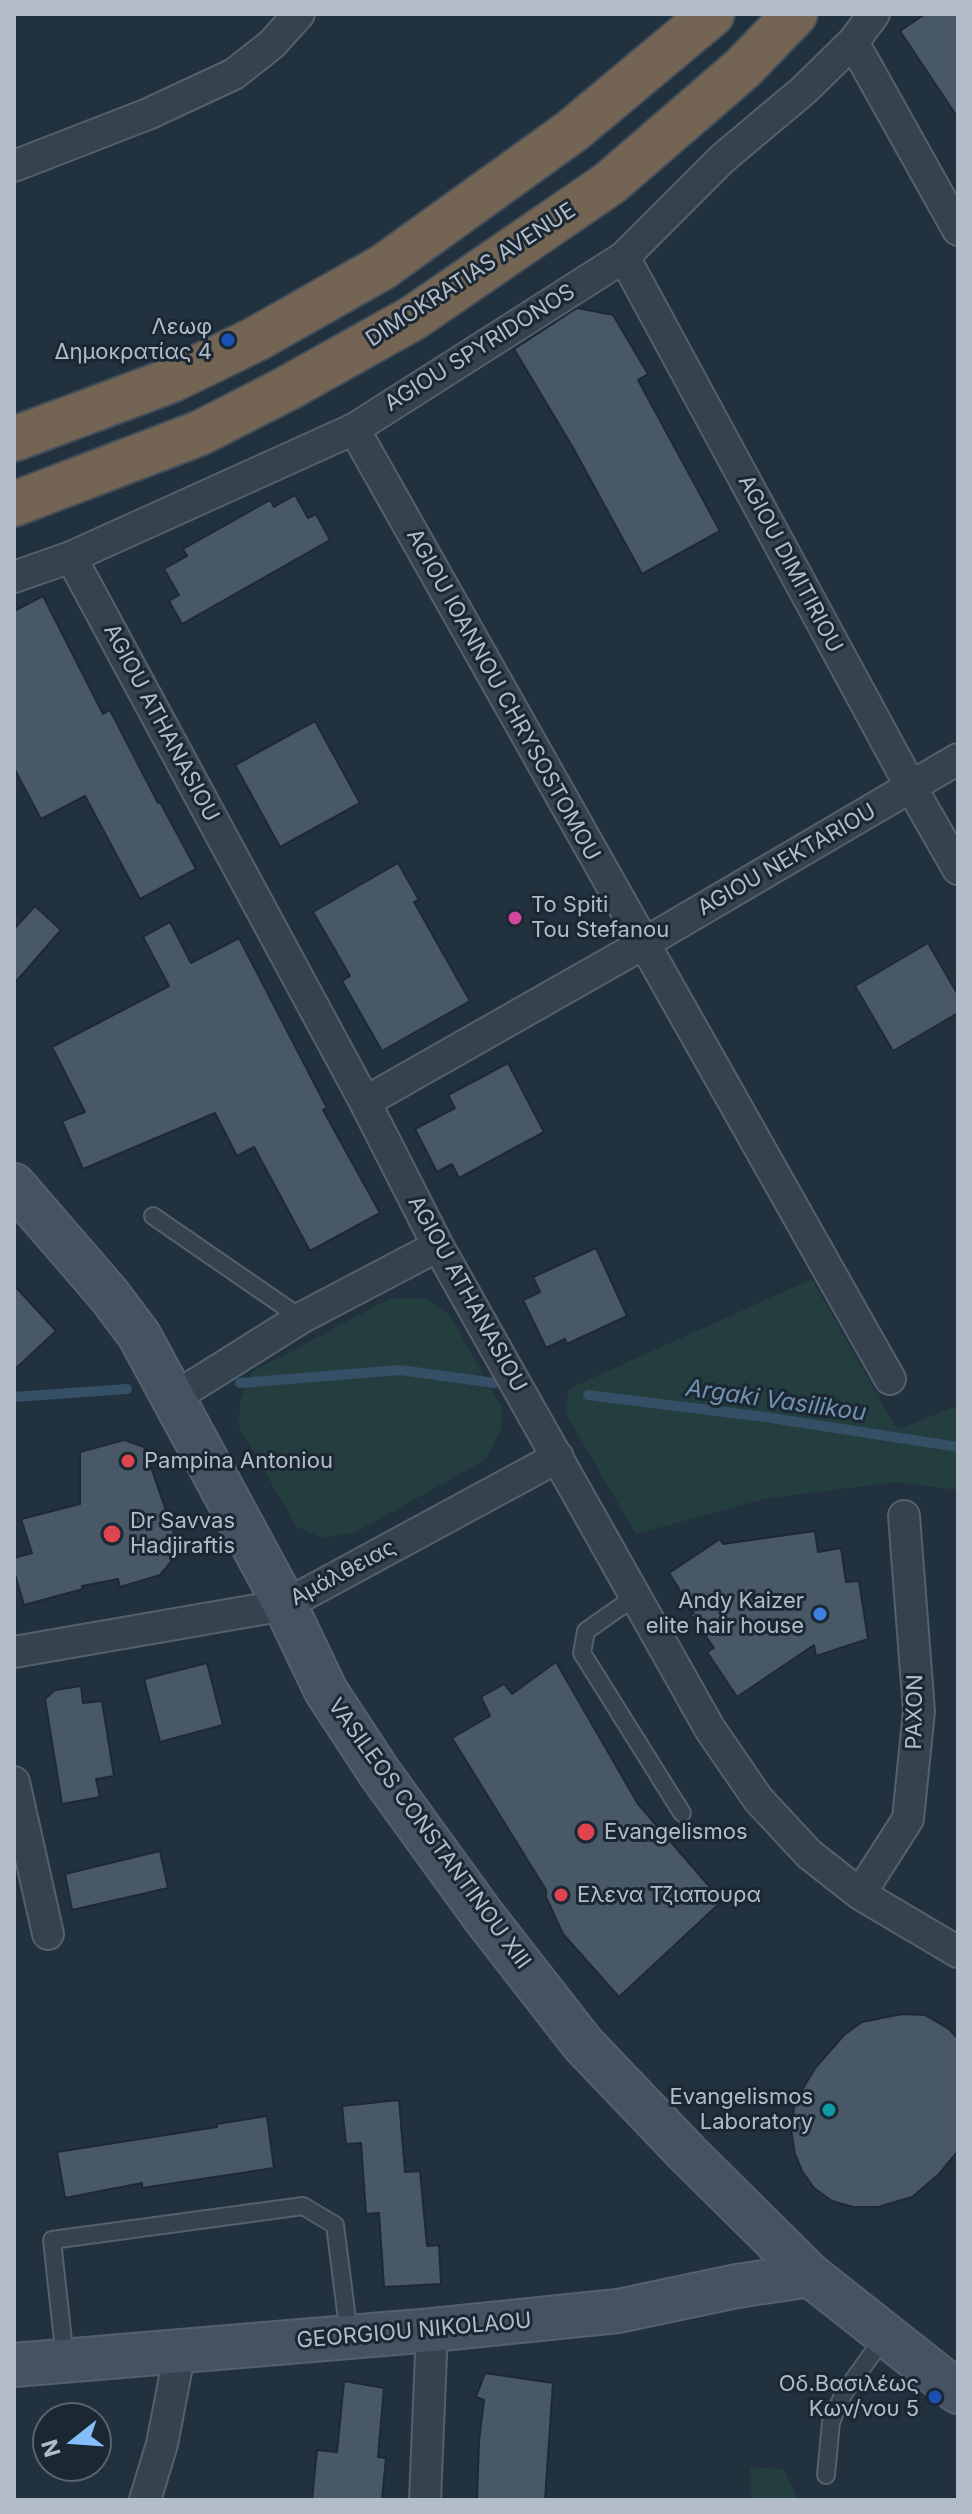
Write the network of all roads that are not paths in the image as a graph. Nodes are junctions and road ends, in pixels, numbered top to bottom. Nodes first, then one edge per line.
1 (299, 14) edge
2 (712, 14) edge
3 (795, 14) edge
4 (874, 14) edge
5 (853, 42) junction
6 (14, 166) edge
7 (958, 230) edge
8 (624, 257) junction
9 (354, 429) junction
10 (14, 439) edge
11 (14, 504) edge
12 (71, 557) junction
13 (14, 577) edge
14 (958, 759) edge
15 (911, 787) junction
16 (958, 869) edge
17 (643, 944) junction
18 (365, 1102) junction
19 (14, 1185) edge
20 (153, 1216) dead end
21 (438, 1246) junction
22 (301, 1318) junction
23 (890, 1379) dead end
24 (175, 1397) junction
25 (558, 1457) junction
26 (904, 1516) dead end
27 (636, 1596) junction
28 (285, 1605) junction
29 (14, 1652) edge
30 (14, 1782) edge
31 (682, 1813) dead end
32 (860, 1894) junction
33 (48, 1934) dead end
34 (958, 1952) edge
35 (810, 2275) junction
36 (432, 2330) junction
37 (886, 2335) junction
38 (350, 2337) junction
39 (180, 2351) junction
40 (65, 2361) junction
41 (14, 2365) edge
42 (958, 2392) edge
43 (826, 2475) dead end
44 (145, 2500) edge
45 (425, 2500) edge

1 - 6 street
2 - 10 highway
3 - 11 highway, DIMOKRATIAS AVENUE
4 - 5 street, AGIOU SPYRIDONOS
5 - 7 street
5 - 8 street, AGIOU SPYRIDONOS
8 - 9 street, AGIOU SPYRIDONOS
8 - 15 street, AGIOU DIMITIRIOU
9 - 12 street, AGIOU SPYRIDONOS
9 - 17 street, AGIOU IOANNOU CHRYSOSTOMOU
12 - 13 street, AGIOU SPYRIDONOS
12 - 18 street, AGIOU ATHANASIOU
14 - 15 street, AGIOU NEKTARIOU
15 - 16 street, AGIOU DIMITIRIOU
15 - 17 street, AGIOU NEKTARIOU
17 - 18 street, AGIOU NEKTARIOU
17 - 23 street, AGIOU IOANNOU CHRYSOSTOMOU
18 - 21 street, AGIOU ATHANASIOU
19 - 24 street, VASILEOS CONSTANTINOU XIII
20 - 22 lane
21 - 22 street
21 - 25 street, AGIOU ATHANASIOU
22 - 24 street
24 - 28 street, VASILEOS CONSTANTINOU XIII
25 - 27 street, AGIOU ATHANASIOU
25 - 28 street, Αμάλθειας
26 - 32 street, PAXON
27 - 31 lane
27 - 32 street, AGIOU ATHANASIOU
28 - 29 street, Αμάλθειας
28 - 35 street, VASILEOS CONSTANTINOU XIII
30 - 33 street
32 - 34 street, AGIOU ATHANASIOU
35 - 36 street, GEORGIOU NIKOLAOU
35 - 37 street, VASILEOS CONSTANTINOU XIII
36 - 38 street, GEORGIOU NIKOLAOU
36 - 45 street
37 - 42 street, VASILEOS CONSTANTINOU XIII
37 - 43 lane
38 - 39 street, GEORGIOU NIKOLAOU
38 - 40 lane
39 - 40 street, GEORGIOU NIKOLAOU
39 - 44 street
40 - 41 street, GEORGIOU NIKOLAOU

